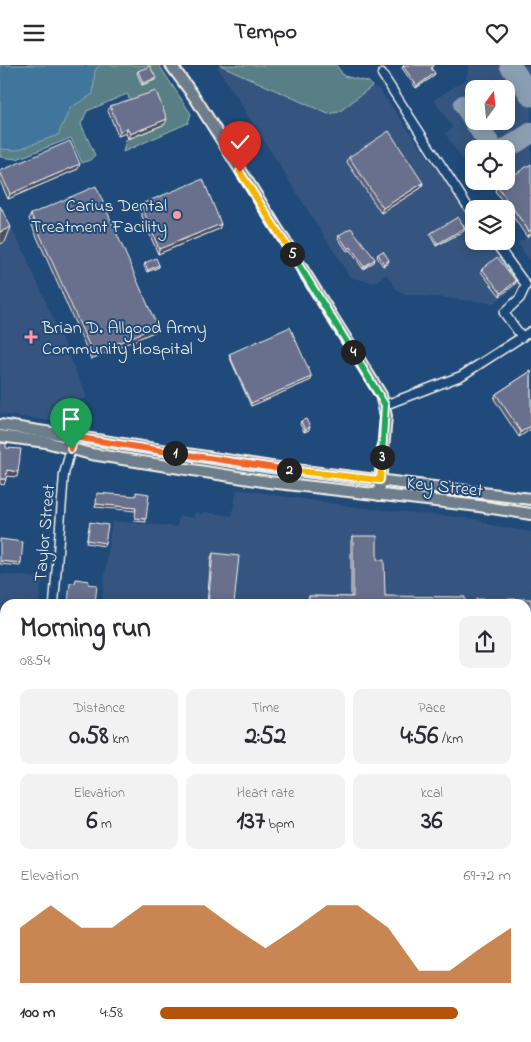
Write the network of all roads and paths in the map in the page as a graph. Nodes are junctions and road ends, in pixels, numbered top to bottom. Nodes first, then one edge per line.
1 (171, 65) edge
2 (382, 74) dead end
3 (465, 202) edge
4 (501, 250) edge
5 (531, 331) edge
6 (522, 337) junction
7 (385, 405) junction
8 (0, 425) edge
9 (0, 436) edge
10 (74, 437) junction
11 (71, 449) junction
12 (380, 480) junction
13 (378, 495) junction
14 (531, 499) edge
15 (531, 514) edge
16 (54, 599) edge

1 - 7 main road
2 - 3 street
4 - 6 street
5 - 6 street
6 - 7 street
7 - 12 main road
8 - 10 main road, Key Street
9 - 11 main road, Key Street
10 - 11 street, Taylor Street
10 - 12 main road, Key Street
11 - 13 main road, Key Street
11 - 16 street, Taylor Street
12 - 13 main road
12 - 14 main road, Key Street
13 - 15 main road, Key Street

